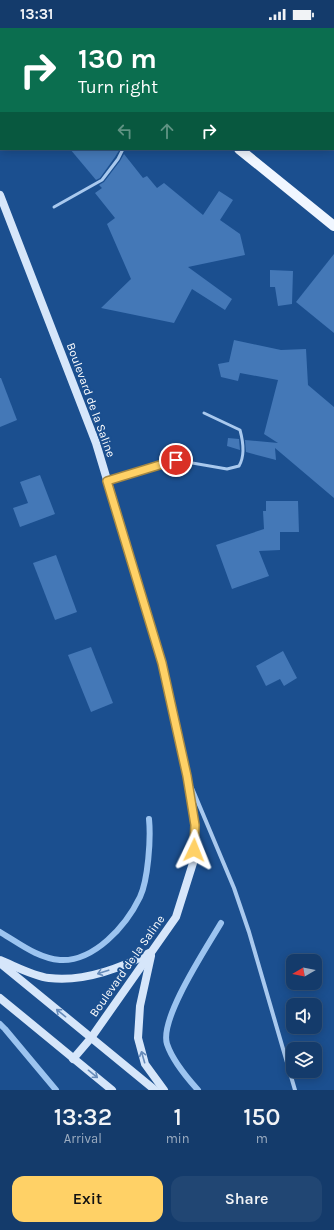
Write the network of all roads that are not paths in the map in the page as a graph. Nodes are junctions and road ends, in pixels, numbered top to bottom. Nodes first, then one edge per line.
1 (122, 150) edge
2 (240, 150) edge
3 (0, 195) edge
4 (54, 207) dead end
5 (334, 226) edge
6 (204, 413) dead end
7 (107, 481) junction
8 (187, 776) junction
9 (152, 952) junction
10 (0, 960) edge
11 (0, 963) edge
12 (0, 998) edge
13 (91, 1038) junction
14 (73, 1058) junction
15 (112, 1090) edge
16 (155, 1090) edge
17 (164, 1090) edge
18 (295, 1090) edge

1 - 4 lane
2 - 5 main road
3 - 7 main road, Boulevard de la Saline
6 - 7 lane
7 - 8 main road, Boulevard de la Saline
8 - 9 main road, Boulevard de la Saline
8 - 18 street
9 -> 10 main road
9 - 13 main road, Boulevard de la Saline
17 -> 9 main road
13 -> 11 main road
12 - 14 main road
13 - 14 main road, Boulevard de la Saline
13 - 16 main road
14 -> 15 main road

